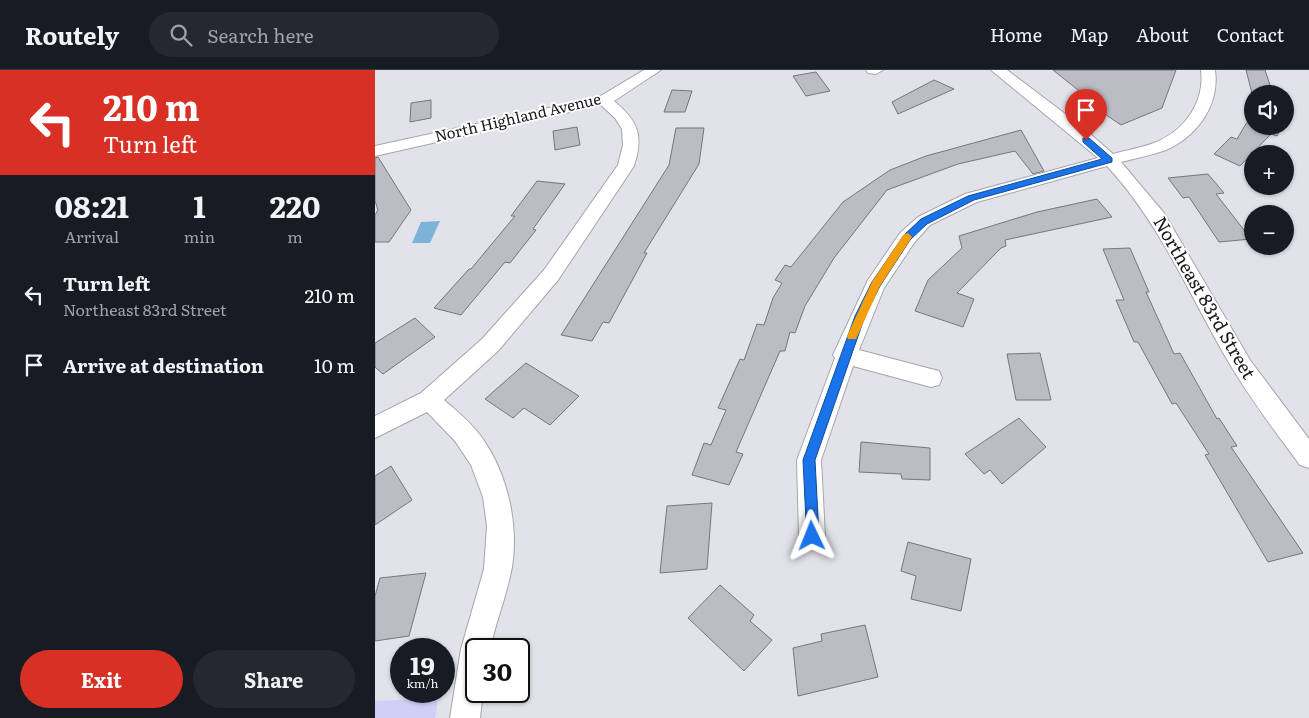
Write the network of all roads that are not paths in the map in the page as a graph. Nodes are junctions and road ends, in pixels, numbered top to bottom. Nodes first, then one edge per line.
1 (655, 70) edge
2 (997, 70) edge
3 (1207, 70) edge
4 (604, 100) junction
5 (375, 151) edge
6 (1109, 160) junction
7 (844, 355) junction
8 (931, 378) dead end
9 (429, 400) junction
10 (375, 428) edge
11 (1309, 458) edge
12 (812, 536) dead end
13 (465, 718) edge

1 - 4 street, North Highland Avenue
2 - 6 street, Northeast 83rd Street
3 - 6 street
4 - 5 street, North Highland Avenue
4 - 9 street
6 - 7 street
6 - 11 street, Northeast 83rd Street
7 - 8 street
7 - 12 street
9 - 10 street
9 - 13 street

